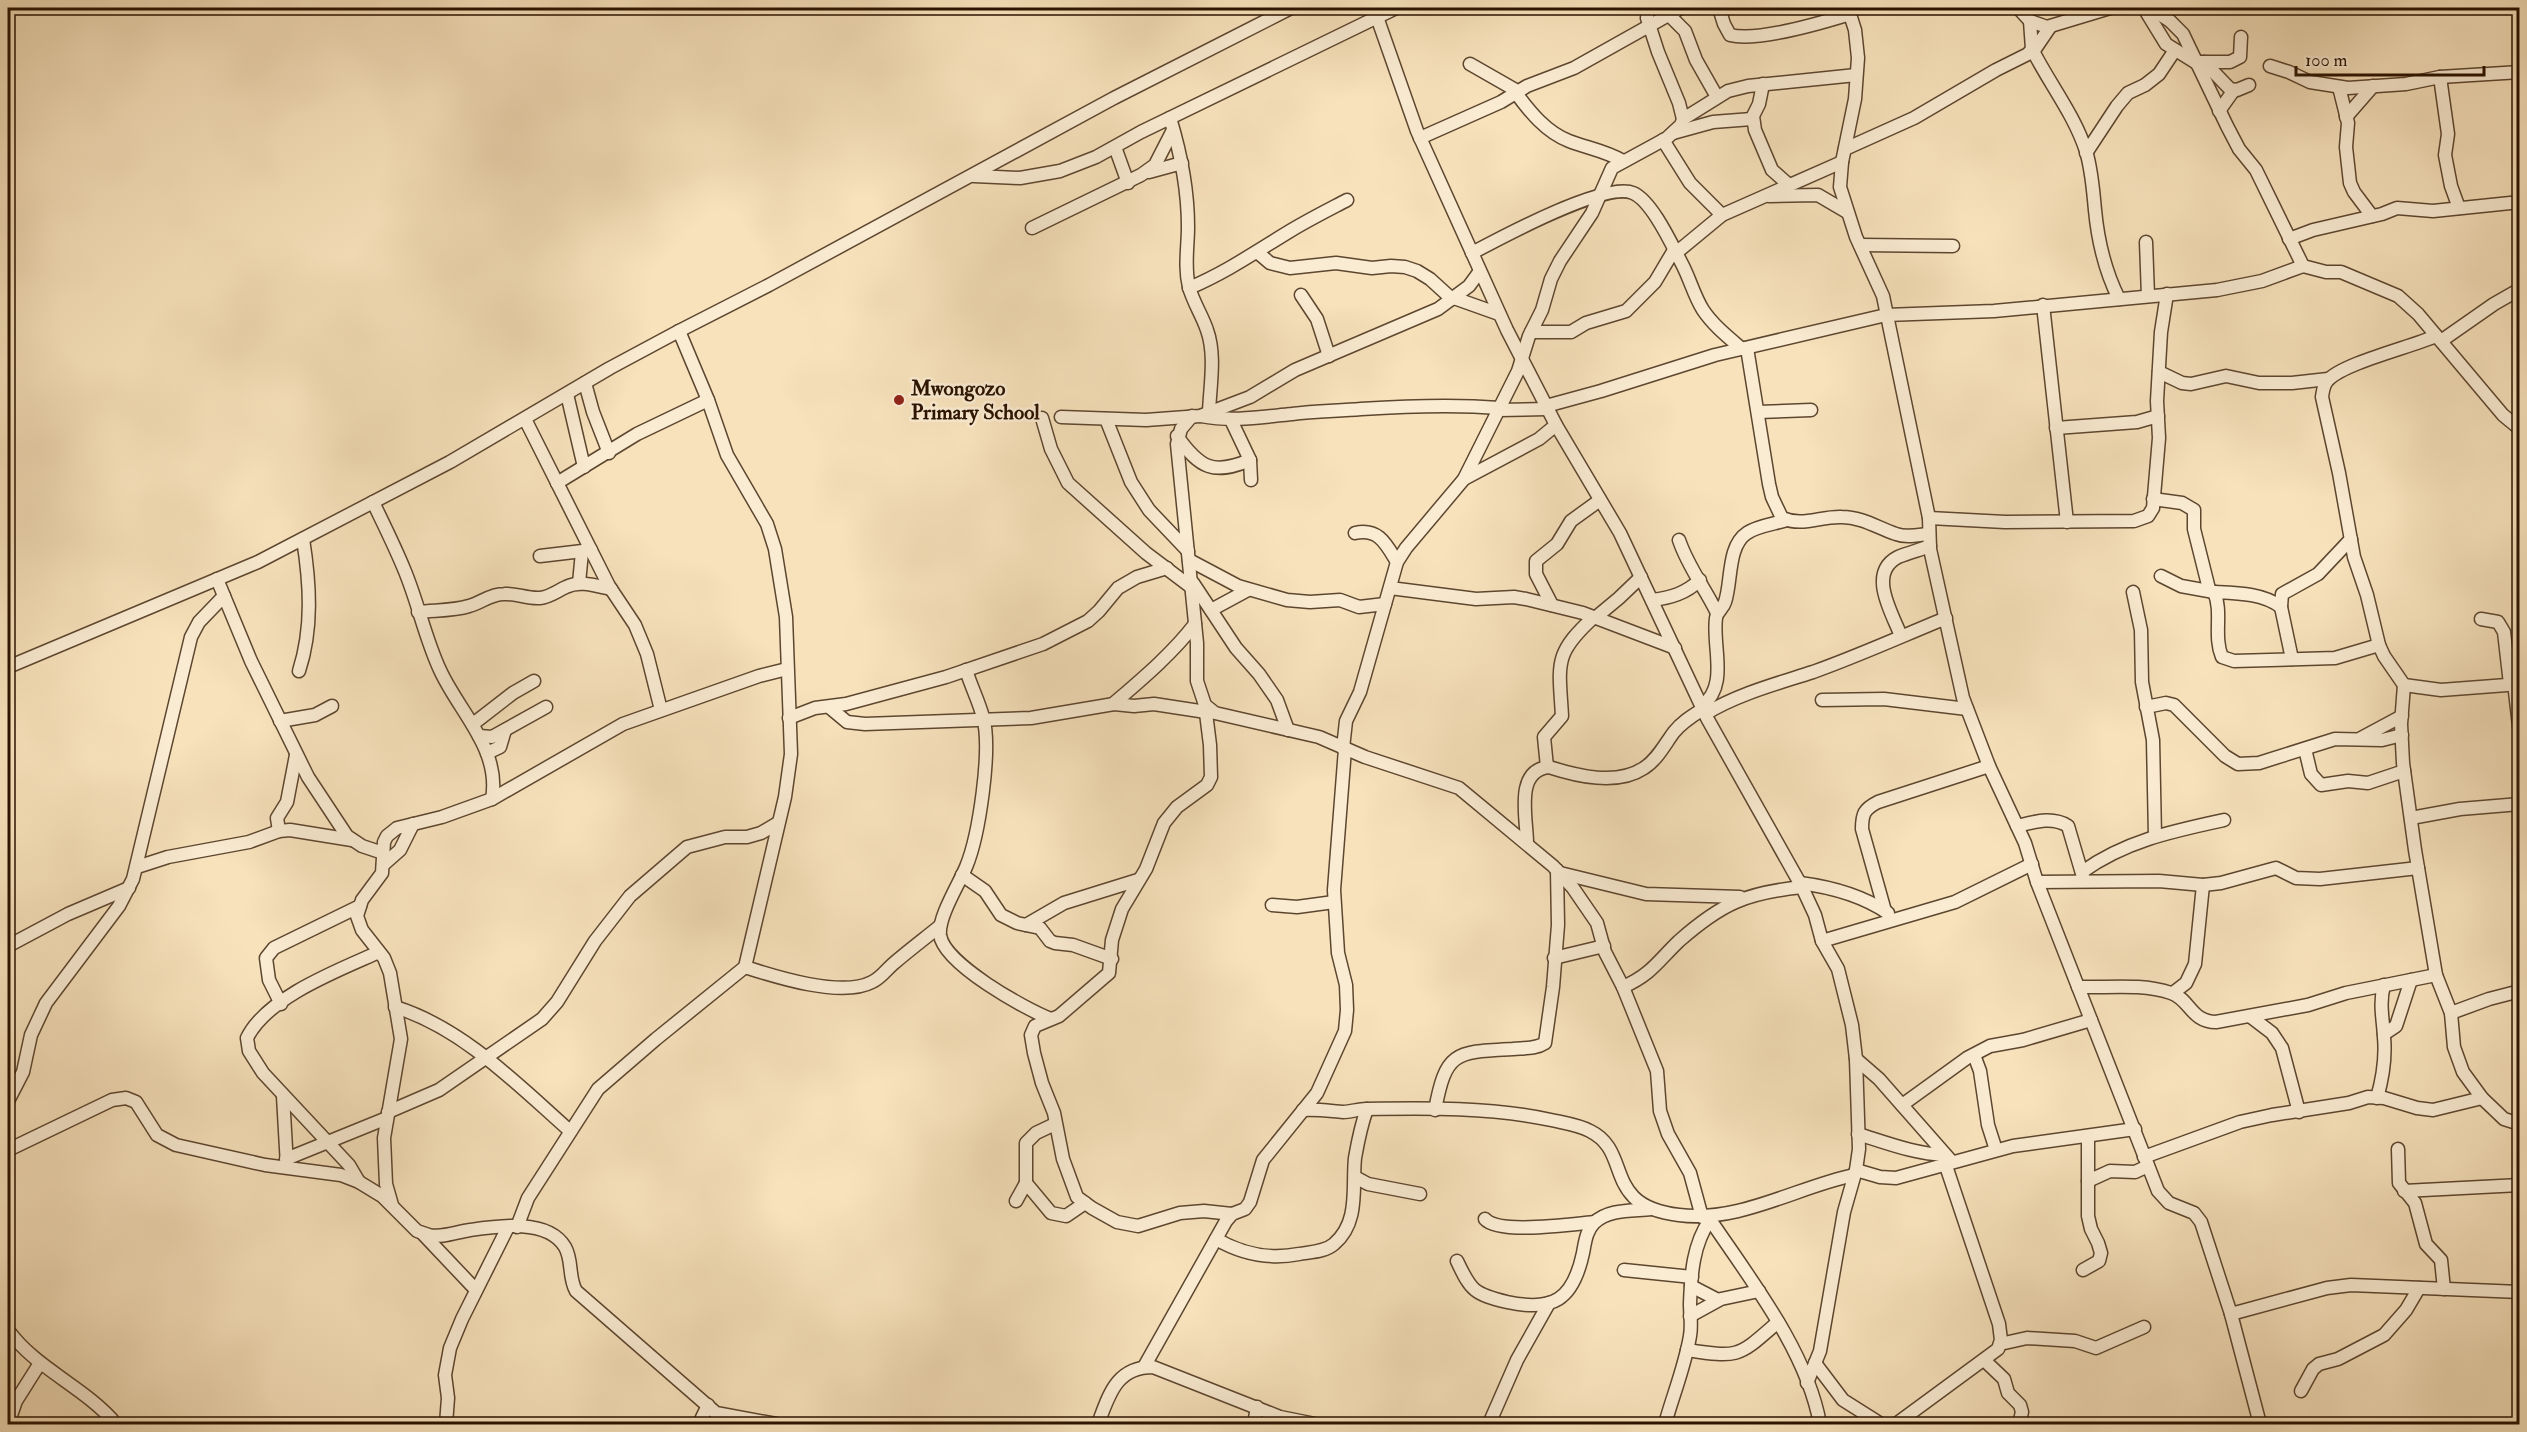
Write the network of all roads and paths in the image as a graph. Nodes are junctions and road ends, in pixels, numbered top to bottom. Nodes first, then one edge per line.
1 (1291, 8) edge
2 (1396, 8) edge
3 (1648, 8) edge
4 (1681, 8) edge
5 (1719, 8) edge
6 (2018, 8) edge
7 (2110, 8) edge
8 (2144, 8) edge
9 (2150, 8) edge
10 (1849, 11) edge
11 (1669, 15) junction
12 (1377, 17) junction
13 (2030, 21) junction
14 (1650, 26) junction
15 (2050, 27) junction
16 (2241, 37) dead end
17 (2033, 50) junction
18 (2175, 50) junction
19 (2200, 63) junction
20 (1470, 64) dead end
21 (2270, 66) dead end
22 (2520, 72) edge
23 (1856, 75) junction
24 (2440, 77) junction
25 (1763, 84) junction
26 (2249, 85) dead end
27 (2373, 86) junction
28 (2339, 87) junction
29 (2234, 90) junction
30 (1517, 92) junction
31 (1717, 97) junction
32 (2219, 111) junction
33 (2346, 117) junction
34 (1683, 119) junction
35 (1752, 119) junction
36 (1172, 124) junction
37 (1667, 137) junction
38 (1420, 138) junction
39 (1115, 147) junction
40 (1845, 149) junction
41 (2086, 153) junction
42 (1623, 161) junction
43 (1842, 162) junction
44 (1182, 163) junction
45 (1145, 172) junction
46 (973, 176) junction
47 (1128, 183) junction
48 (1789, 185) junction
49 (1598, 196) junction
50 (1766, 196) junction
51 (1347, 200) dead end
52 (2520, 202) edge
53 (2459, 208) junction
54 (1847, 212) junction
55 (1722, 215) junction
56 (2372, 216) junction
57 (1032, 228) dead end
58 (2289, 239) junction
59 (2146, 242) dead end
60 (1860, 245) junction
61 (1953, 246) dead end
62 (1675, 251) junction
63 (1257, 252) junction
64 (1472, 253) junction
65 (2303, 266) junction
66 (1480, 271) junction
67 (1189, 288) junction
68 (2515, 292) dead end
69 (2167, 294) junction
70 (1301, 295) dead end
71 (2148, 296) junction
72 (1453, 298) junction
73 (2119, 299) junction
74 (2043, 305) junction
75 (1499, 314) junction
76 (1886, 315) junction
77 (679, 331) junction
78 (1531, 332) junction
79 (2438, 339) junction
80 (1745, 348) junction
81 (1329, 356) junction
82 (1522, 358) junction
83 (2159, 372) junction
84 (2328, 379) junction
85 (585, 383) junction
86 (567, 394) junction
87 (708, 400) junction
88 (1546, 407) junction
89 (1499, 409) junction
90 (1811, 410) dead end
91 (1758, 412) junction
92 (1200, 415) junction
93 (2158, 416) junction
94 (1061, 417) dead end
95 (1042, 418) dead end
96 (525, 419) junction
97 (1106, 419) junction
98 (1231, 420) junction
99 (1556, 425) junction
100 (2056, 428) junction
101 (2520, 429) edge
102 (1178, 436) junction
103 (609, 453) junction
104 (1250, 460) junction
105 (584, 467) junction
106 (1464, 479) junction
107 (1251, 480) dead end
108 (557, 483) junction
109 (2153, 499) junction
110 (1600, 500) junction
111 (374, 502) junction
112 (1929, 518) junction
113 (1786, 520) junction
114 (2067, 522) junction
115 (1356, 533) dead end
116 (2351, 538) junction
117 (303, 539) junction
118 (1679, 540) dead end
119 (1929, 540) junction
120 (586, 551) junction
121 (540, 556) dead end
122 (1188, 556) junction
123 (1397, 562) junction
124 (1167, 568) junction
125 (2161, 576) dead end
126 (1641, 577) junction
127 (218, 579) junction
128 (1700, 580) junction
129 (1191, 583) junction
130 (579, 584) junction
131 (1390, 588) junction
132 (611, 589) junction
133 (1248, 590) junction
134 (2212, 591) junction
135 (2133, 592) dead end
136 (224, 596) junction
137 (1652, 600) junction
138 (1385, 604) junction
139 (1552, 605) junction
140 (2281, 607) junction
141 (1211, 609) junction
142 (418, 612) junction
143 (1718, 613) junction
144 (1594, 617) junction
145 (1946, 618) junction
146 (2481, 619) dead end
147 (1195, 623) junction
148 (1901, 636) junction
149 (2379, 645) junction
150 (1675, 648) junction
151 (2292, 659) junction
152 (8, 667) edge
153 (787, 669) junction
154 (966, 670) junction
155 (299, 671) dead end
156 (534, 681) dead end
157 (2514, 684) edge
158 (2404, 685) junction
159 (1822, 700) dead end
160 (1113, 704) junction
161 (332, 706) dead end
162 (830, 706) junction
163 (546, 707) dead end
164 (2146, 707) junction
165 (1206, 709) junction
166 (1967, 709) junction
167 (661, 710) junction
168 (1703, 710) junction
169 (2402, 716) junction
170 (789, 718) junction
171 (984, 718) junction
172 (280, 721) junction
173 (473, 724) junction
174 (505, 730) junction
175 (1288, 730) junction
176 (2402, 735) junction
177 (2520, 735) edge
178 (479, 736) junction
179 (2360, 739) junction
180 (1344, 748) junction
181 (2305, 749) junction
182 (487, 753) junction
183 (296, 754) junction
184 (1989, 766) junction
185 (1547, 767) junction
186 (2404, 771) junction
187 (492, 799) junction
188 (2520, 804) edge
189 (2411, 818) junction
190 (2224, 820) dead end
191 (778, 823) junction
192 (413, 824) junction
193 (2017, 826) junction
194 (279, 831) junction
195 (2155, 836) junction
196 (352, 840) junction
197 (1527, 843) junction
198 (383, 859) junction
199 (2032, 864) junction
200 (137, 867) junction
201 (2418, 868) junction
202 (1559, 872) junction
203 (962, 876) junction
204 (2083, 877) junction
205 (1138, 880) junction
206 (2037, 882) junction
207 (1801, 885) junction
208 (2203, 885) junction
209 (129, 888) junction
210 (1744, 897) junction
211 (1334, 902) junction
212 (1272, 904) dead end
213 (360, 906) junction
214 (1885, 911) junction
215 (1897, 919) junction
216 (1026, 925) junction
217 (940, 927) junction
218 (1822, 941) junction
219 (8, 946) edge
220 (1604, 946) junction
221 (379, 952) junction
222 (1554, 958) junction
223 (1112, 959) junction
224 (745, 967) junction
225 (2436, 975) junction
226 (2411, 980) junction
227 (2384, 985) junction
228 (1623, 987) junction
229 (2078, 987) junction
230 (2520, 991) edge
231 (2174, 993) junction
232 (281, 1004) junction
233 (395, 1007) junction
234 (2270, 1013) junction
235 (2451, 1013) junction
236 (2251, 1017) junction
237 (1051, 1019) junction
238 (2091, 1020) junction
239 (2384, 1034) junction
240 (2278, 1041) junction
241 (1974, 1055) junction
242 (485, 1059) junction
243 (1856, 1059) junction
244 (283, 1096) junction
245 (2377, 1098) junction
246 (2482, 1098) junction
247 (8, 1101) edge
248 (1902, 1105) junction
249 (1366, 1109) junction
250 (1303, 1110) junction
251 (1435, 1110) junction
252 (2300, 1112) junction
253 (387, 1115) junction
254 (1055, 1124) junction
255 (2520, 1124) edge
256 (2135, 1129) junction
257 (570, 1131) junction
258 (1858, 1134) junction
259 (2088, 1136) junction
260 (328, 1143) junction
261 (2398, 1149) dead end
262 (8, 1150) edge
263 (1996, 1150) junction
264 (1947, 1160) junction
265 (2146, 1161) junction
266 (287, 1164) junction
267 (1855, 1173) junction
268 (1355, 1177) junction
269 (2088, 1181) junction
270 (359, 1182) junction
271 (1026, 1183) junction
272 (2520, 1185) edge
273 (2404, 1191) junction
274 (1420, 1194) dead end
275 (1016, 1201) dead end
276 (1085, 1203) junction
277 (392, 1207) junction
278 (1651, 1209) junction
279 (1232, 1214) junction
280 (1707, 1218) junction
281 (1485, 1219) dead end
282 (1595, 1222) junction
283 (512, 1227) junction
284 (423, 1233) junction
285 (1216, 1239) junction
286 (1457, 1261) dead end
287 (1624, 1270) dead end
288 (2083, 1270) dead end
289 (1691, 1282) junction
290 (2420, 1288) junction
291 (2444, 1289) junction
292 (476, 1290) junction
293 (1759, 1291) junction
294 (2520, 1292) edge
295 (1718, 1300) junction
296 (1549, 1303) junction
297 (2231, 1314) junction
298 (1690, 1316) junction
299 (1778, 1322) junction
300 (2144, 1327) dead end
301 (8, 1330) edge
302 (2000, 1344) junction
303 (13, 1346) edge
304 (1687, 1350) junction
305 (1984, 1360) junction
306 (40, 1363) junction
307 (1815, 1363) junction
308 (1144, 1367) junction
309 (1807, 1383) junction
310 (2301, 1391) dead end
311 (708, 1405) junction
312 (1257, 1407) junction
313 (8, 1425) edge
314 (116, 1425) edge
315 (446, 1425) edge
316 (699, 1425) edge
317 (776, 1425) edge
318 (1098, 1425) edge
319 (1254, 1425) edge
320 (1314, 1425) edge
321 (1489, 1425) edge
322 (1665, 1425) edge
323 (1820, 1425) edge
324 (1881, 1425) edge
325 (1896, 1425) edge
326 (2019, 1425) edge
327 (2260, 1425) edge

1 - 46 street
2 - 12 street
3 - 14 street
4 - 11 street
5 - 10 street
6 - 13 street
7 - 15 street
8 - 18 street
9 - 19 street
10 - 23 street
11 - 14 street
11 - 31 street
12 - 36 street
12 - 38 street
13 - 15 street
13 - 17 street
14 - 30 street
14 - 34 street
15 - 17 street
16 - 19 street
17 - 40 street
17 - 41 street
18 - 19 street
18 - 41 street
19 - 29 street
19 - 32 street
20 - 30 street
21 - 28 street
22 - 24 street
23 - 25 street
23 - 40 street
24 - 27 street
24 - 53 street
25 - 31 street
25 - 35 street
26 - 29 street
27 - 28 street
27 - 33 street
28 - 33 street
29 - 32 street
30 - 38 street
30 - 42 street
31 - 34 street
32 - 58 street
33 - 56 street
34 - 37 street
35 - 37 street
35 - 48 street
36 - 39 street
36 - 44 street
36 - 45 street
37 - 42 street
37 - 55 street
38 - 64 street
39 - 46 street
39 - 47 street
40 - 43 street
41 - 73 street
42 - 49 street
43 - 48 street
43 - 54 street
44 - 45 street
44 - 67 street
45 - 47 street
46 - 77 street
47 - 57 street
48 - 50 street
49 - 62 street
49 - 64 street
49 - 78 street
50 - 54 street
50 - 55 street
51 - 63 street
52 - 53 street
53 - 56 street
54 - 60 street
55 - 62 street
56 - 58 street
58 - 65 street
59 - 71 street
60 - 61 street
60 - 76 street
62 - 78 street
62 - 80 street
63 - 67 street
63 - 72 street
64 - 66 street
65 - 69 street
65 - 79 street
66 - 72 street
66 - 75 street
67 - 92 street
68 - 79 street
69 - 71 street
69 - 83 street
70 - 81 street
71 - 73 street
72 - 75 street
72 - 81 street
73 - 74 street
74 - 76 street
74 - 100 street
75 - 82 street
76 - 80 street
76 - 112 street
77 - 85 street
77 - 87 street
78 - 82 street
79 - 84 street
79 - 101 street
80 - 88 street
80 - 91 street
81 - 92 street
82 - 88 street
82 - 89 street
83 - 84 street
83 - 93 street
84 - 116 street
85 - 86 street
85 - 103 street
86 - 96 street
86 - 105 street
87 - 103 street
87 - 153 street
88 - 89 street
88 - 99 street
89 - 98 street
89 - 106 street
90 - 91 street
91 - 113 street
92 - 97 street
92 - 98 street
92 - 102 street
93 - 100 street
93 - 109 street
94 - 97 street
95 - 124 street
96 - 108 street
96 - 111 street
97 - 122 street
98 - 104 street
99 - 106 street
99 - 110 street
100 - 114 street
102 - 104 street
102 - 122 street
103 - 105 street
104 - 107 street
105 - 108 street
106 - 123 street
108 - 120 street
109 - 114 street
109 - 134 street
110 - 126 street
110 - 139 street
111 - 117 street
111 - 142 street
112 - 114 street
112 - 119 street
113 - 119 street
113 - 143 street
115 - 123 street
116 - 140 street
116 - 149 street
117 - 127 street
117 - 155 street
118 - 128 street
119 - 145 street
119 - 148 street
120 - 121 street
120 - 130 street
120 - 132 street
122 - 129 street
122 - 133 street
123 - 131 street
124 - 129 street
124 - 154 street
125 - 134 street
126 - 137 street
126 - 144 street
127 - 136 street
127 - 152 street
128 - 137 street
128 - 143 street
129 - 141 street
129 - 147 street
130 - 132 street
130 - 142 street
131 - 138 street
131 - 139 street
132 - 167 street
133 - 138 street
133 - 141 street
134 - 140 street
134 - 151 street
135 - 164 street
136 - 172 street
136 - 200 street
137 - 150 street
138 - 180 street
139 - 144 street
140 - 151 street
141 - 147 street
141 - 175 street
142 - 173 street
143 - 168 street
144 - 150 street
144 - 185 street
145 - 148 street
145 - 166 street
146 - 157 street
147 - 160 street
147 - 165 street
148 - 168 street
149 - 151 street
149 - 158 street
150 - 168 street
153 - 167 street
153 - 170 street
154 - 162 street
154 - 171 street
156 - 173 street
157 - 158 street
157 - 177 street
158 - 169 street
159 - 166 street
160 - 165 street
160 - 171 street
161 - 172 street
162 - 170 street
162 - 171 street
163 - 174 street
164 - 181 street
164 - 195 street
165 - 175 street
165 - 205 street
166 - 184 street
167 - 187 street
168 - 185 street
168 - 207 street
169 - 176 street
169 - 179 street
170 - 191 street
171 - 203 street
172 - 183 street
173 - 178 street
174 - 178 street
174 - 182 street
175 - 180 street
176 - 179 street
176 - 186 street
178 - 182 street
179 - 181 street
180 - 197 street
180 - 211 street
181 - 186 street
182 - 187 street
183 - 194 street
183 - 196 street
184 - 193 street
184 - 214 street
185 - 197 street
186 - 189 street
187 - 192 street
188 - 189 street
189 - 201 street
190 - 195 street
191 - 224 street
191 - 242 street
192 - 198 street
192 - 198 street
193 - 199 street
193 - 204 street
194 - 196 street
194 - 200 street
195 - 204 street
196 - 198 street
197 - 202 street
198 - 213 street
199 - 206 street
199 - 215 street
200 - 209 street
201 - 208 street
201 - 225 street
202 - 210 street
202 - 220 street
202 - 222 street
203 - 216 street
203 - 217 street
204 - 206 street
204 - 208 street
205 - 216 street
205 - 223 street
206 - 229 street
207 - 210 street
207 - 214 street
207 - 218 street
208 - 231 street
209 - 219 street
209 - 247 street
210 - 228 street
211 - 212 street
211 - 250 street
213 - 221 street
213 - 232 street
214 - 215 street
215 - 218 street
216 - 223 street
217 - 224 street
217 - 237 street
218 - 243 street
220 - 222 street
220 - 228 street
221 - 232 street
221 - 233 street
222 - 251 street
223 - 237 street
224 - 257 street
225 - 226 street
225 - 235 street
226 - 227 street
226 - 239 street
227 - 234 street
227 - 239 street
228 - 280 street
229 - 231 street
229 - 238 street
230 - 235 street
231 - 236 street
232 - 244 street
233 - 242 street
233 - 253 street
234 - 236 street
234 - 240 street
235 - 246 street
236 - 240 street
237 - 254 street
238 - 241 street
238 - 256 street
239 - 245 street
240 - 252 street
241 - 248 street
241 - 263 street
242 - 253 street
242 - 257 street
243 - 248 street
243 - 258 street
244 - 260 street
244 - 266 street
245 - 246 street
245 - 252 street
246 - 255 street
248 - 264 street
249 - 250 street
249 - 251 street
249 - 268 street
250 - 279 street
251 - 278 street
252 - 265 street
253 - 260 street
253 - 277 street
254 - 271 street
254 - 276 street
256 - 259 street
256 - 265 street
257 - 283 street
258 - 264 street
258 - 267 street
259 - 263 street
259 - 269 street
260 - 266 street
260 - 270 street
261 - 273 street
262 - 266 street
263 - 264 street
264 - 267 street
264 - 302 street
265 - 269 street
265 - 297 street
266 - 270 street
267 - 280 street
267 - 307 street
268 - 274 street
268 - 285 street
269 - 288 street
270 - 277 street
271 - 275 street
271 - 276 street
272 - 273 street
273 - 291 street
276 - 279 street
277 - 284 street
278 - 280 street
278 - 282 street
279 - 285 street
280 - 289 street
280 - 293 street
281 - 282 street
282 - 296 street
283 - 284 street
283 - 292 street
283 - 311 street
284 - 292 street
285 - 308 street
286 - 296 street
287 - 289 street
289 - 295 street
289 - 298 street
290 - 291 street
290 - 297 street
290 - 310 street
291 - 294 street
292 - 315 street
293 - 295 street
293 - 299 street
295 - 298 street
296 - 321 street
297 - 327 street
298 - 304 street
299 - 304 street
299 - 309 street
300 - 302 street
301 - 303 street
302 - 305 street
303 - 306 street
304 - 322 street
305 - 325 street
305 - 326 street
306 - 313 street
306 - 314 street
307 - 309 street
307 - 324 street
308 - 312 street
308 - 318 street
309 - 323 street
311 - 316 street
311 - 317 street
312 - 319 street
312 - 320 street

